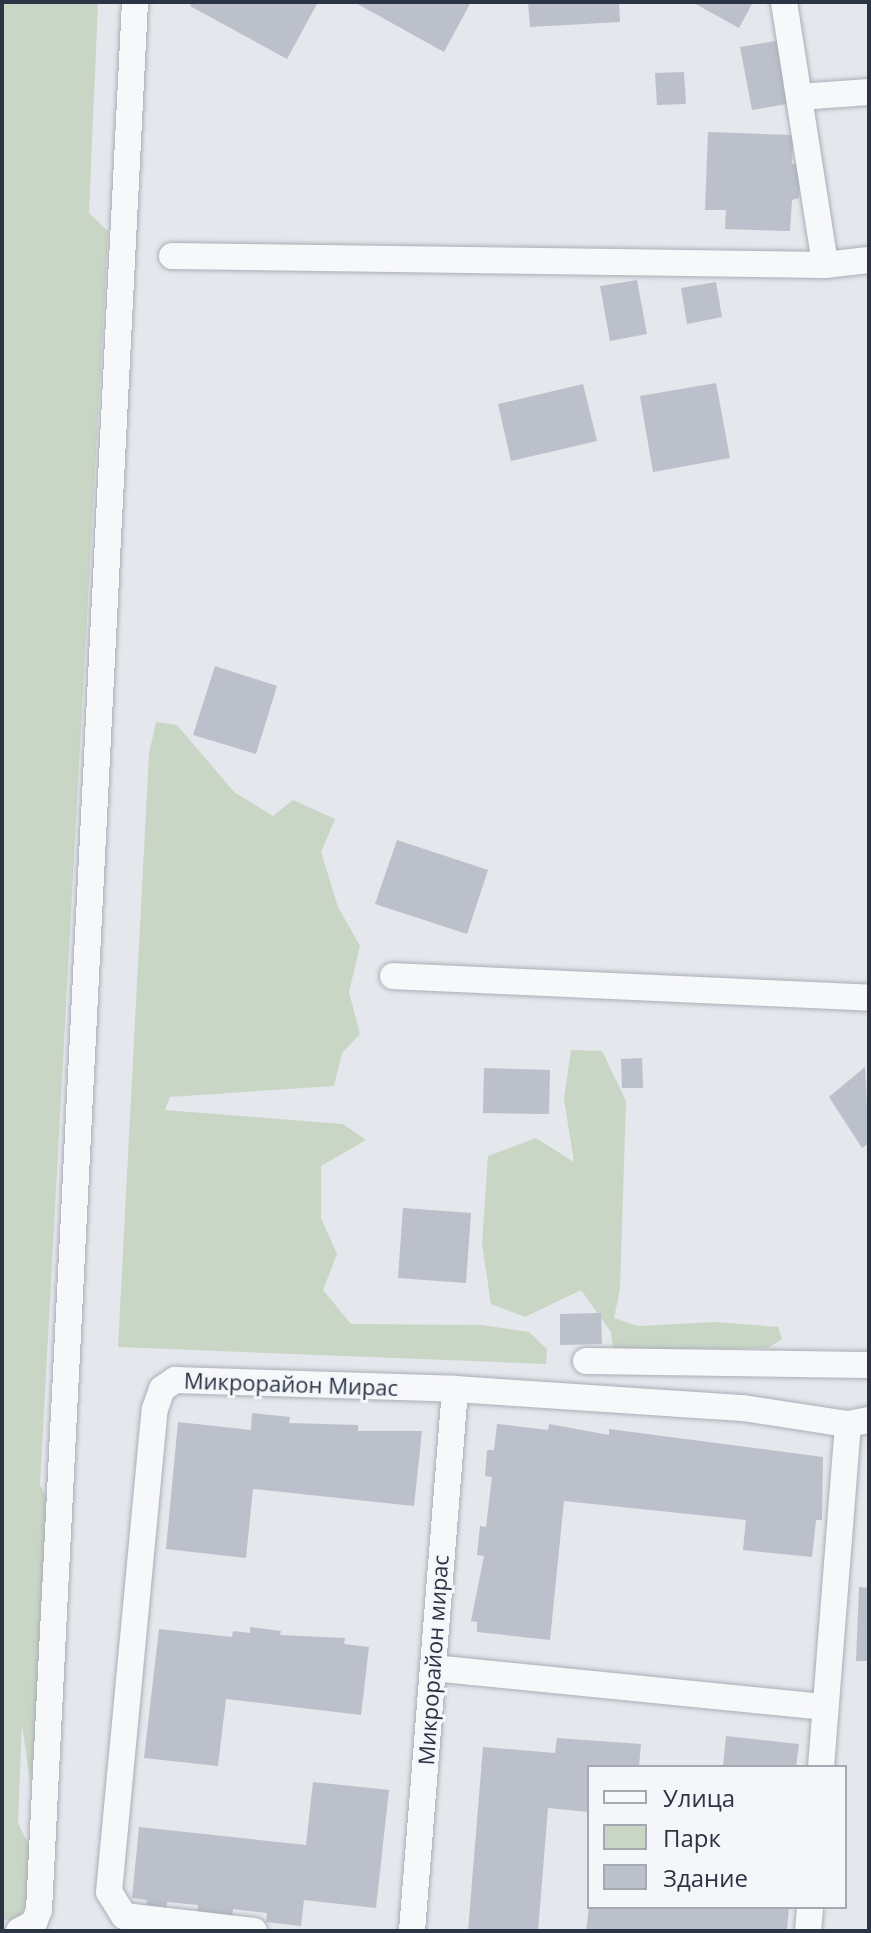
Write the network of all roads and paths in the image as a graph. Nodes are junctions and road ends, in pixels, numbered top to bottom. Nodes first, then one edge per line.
1 (135, 2) edge
2 (784, 2) edge
3 (869, 92) edge
4 (799, 97) junction
5 (172, 256) dead end
6 (869, 260) edge
7 (825, 265) junction
8 (393, 976) dead end
9 (869, 998) edge
10 (586, 1361) dead end
11 (869, 1365) edge
12 (455, 1389) junction
13 (858, 1422) edge
14 (433, 1668) junction
15 (825, 1707) junction
16 (821, 1765) edge
17 (810, 1909) edge
18 (19, 1931) edge
19 (254, 1931) edge
20 (412, 1931) edge
21 (808, 1931) edge

1 - 18 street
2 - 4 street
3 - 4 street
4 - 7 street
5 - 7 street
6 - 7 street
8 - 9 street
10 - 11 street
12 - 13 street, Микрорайон Мирас
12 - 14 street, Микрорайон мирас
12 - 19 street, Микрорайон Мирас
13 - 15 street, Микрорайон Мирас
14 - 15 street, Микрорайон Мирас
14 - 20 street, Микрорайон мирас
15 - 16 street, Микрорайон Мирас
17 - 21 street

